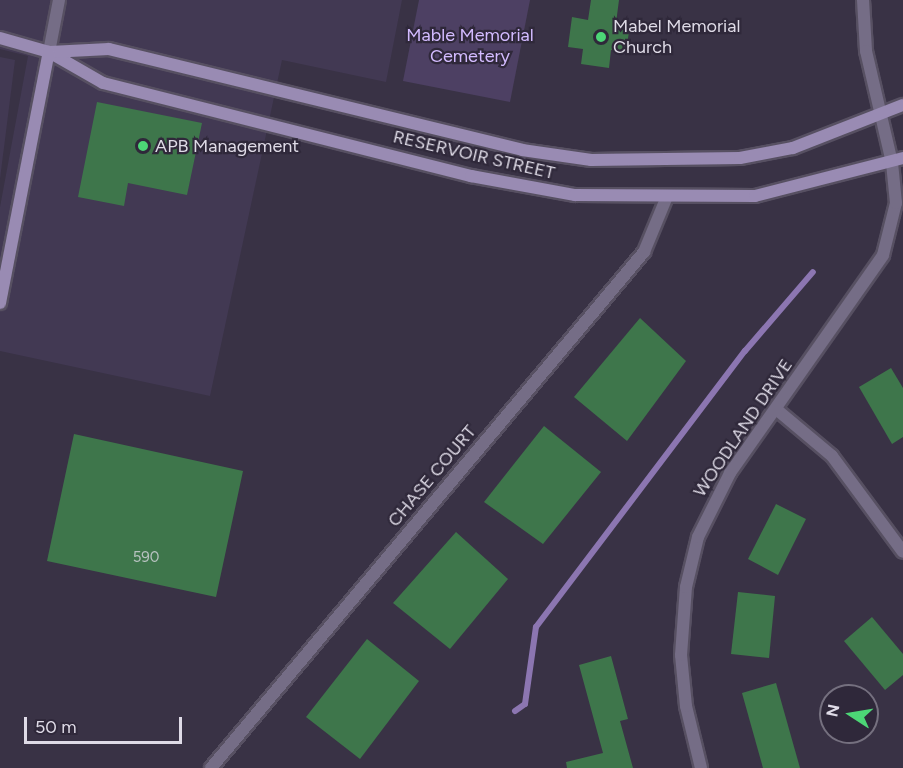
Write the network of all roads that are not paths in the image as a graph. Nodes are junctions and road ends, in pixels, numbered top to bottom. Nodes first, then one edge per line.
1 (59, 0) edge
2 (863, 0) edge
3 (0, 38) edge
4 (49, 52) junction
5 (903, 105) edge
6 (881, 113) junction
7 (897, 160) edge
8 (666, 198) junction
9 (0, 303) edge
10 (776, 409) junction
11 (903, 552) edge
12 (211, 768) edge
13 (701, 768) edge

1 - 4 street
2 - 6 street, WOODLAND DRIVE
3 - 4 main road, RESERVOIR STREET
4 - 6 main road, RESERVOIR STREET
4 - 8 main road, RESERVOIR STREET
4 - 9 main road
5 - 6 main road, RESERVOIR STREET
6 - 7 street, WOODLAND DRIVE
7 - 8 main road, RESERVOIR STREET
7 - 10 street, WOODLAND DRIVE
8 - 12 street, CHASE COURT
10 - 11 street
10 - 13 street, WOODLAND DRIVE

